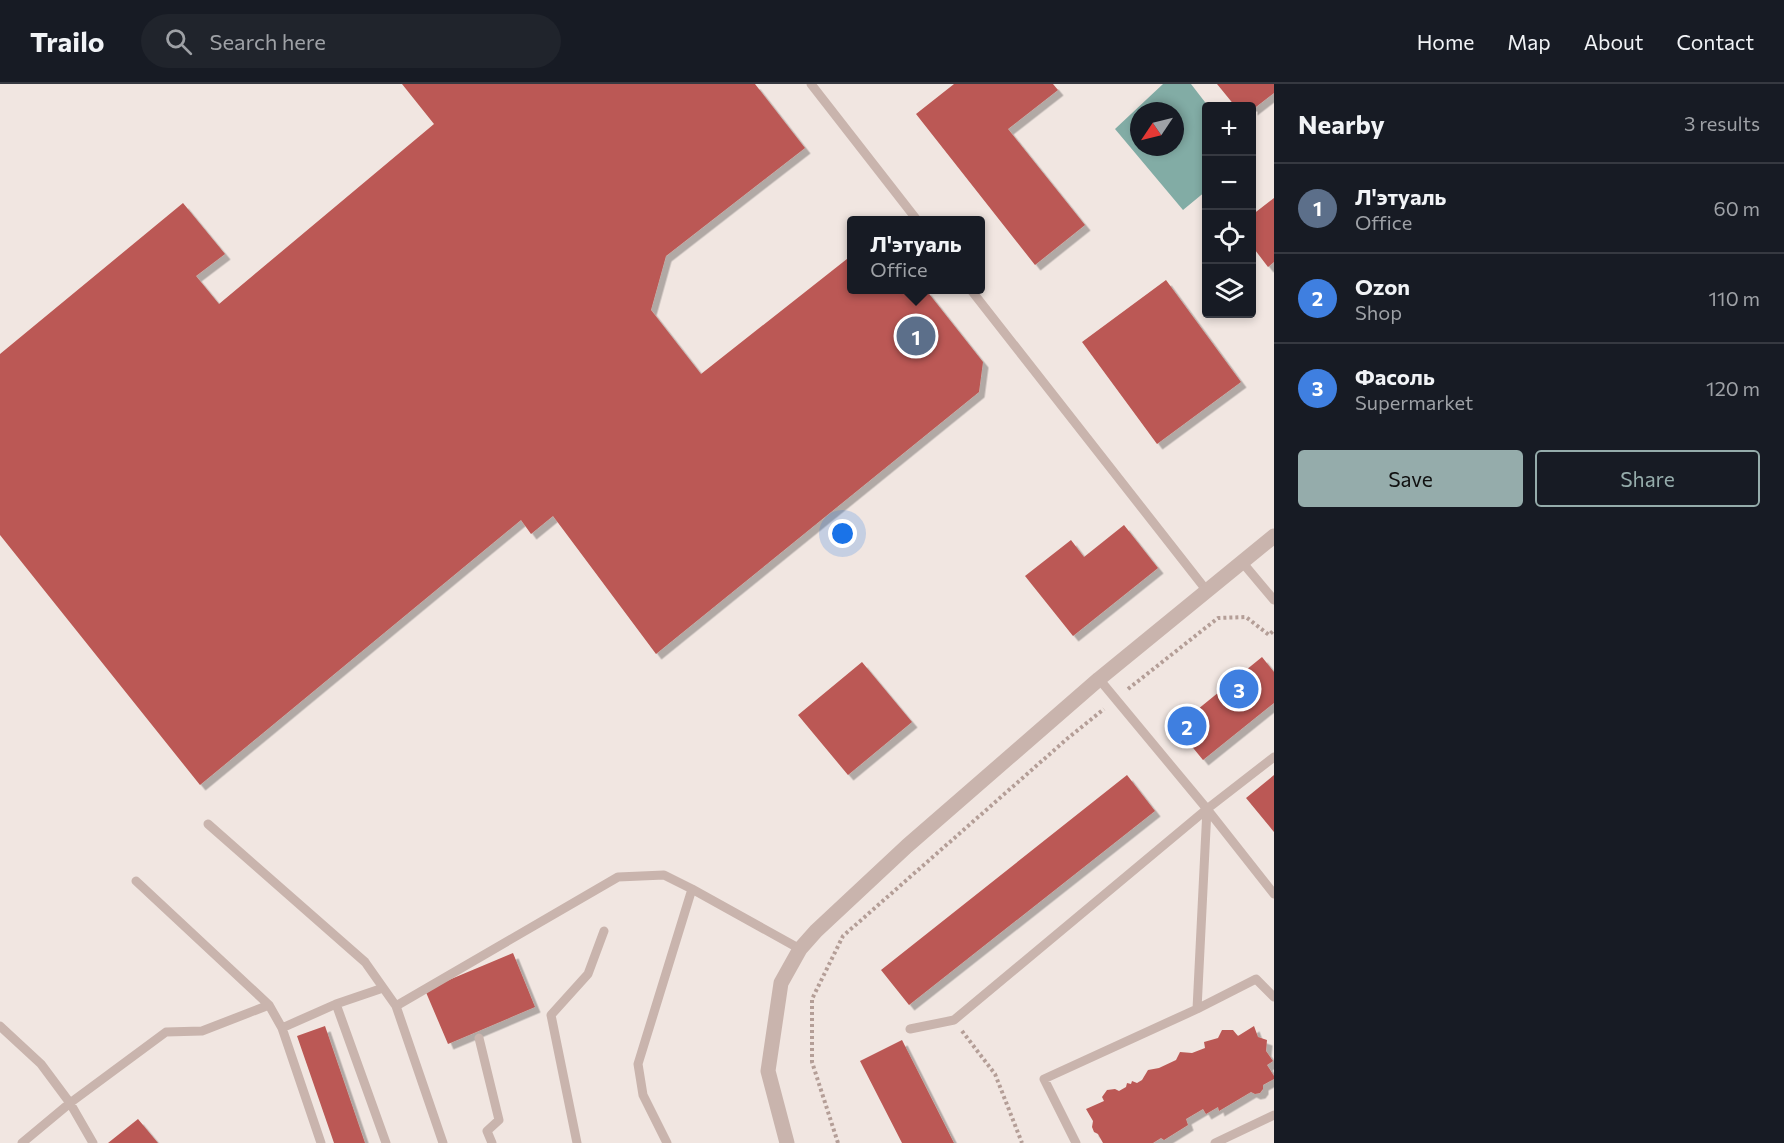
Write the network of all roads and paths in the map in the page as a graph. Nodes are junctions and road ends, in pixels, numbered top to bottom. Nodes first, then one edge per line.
1 (811, 84) edge
2 (914, 216) edge
3 (974, 294) edge
4 (1274, 536) edge
5 (1242, 562) junction
6 (1207, 591) junction
7 (1274, 600) edge
8 (1274, 630) edge
9 (1099, 680) junction
10 (1116, 699) junction
11 (1274, 757) edge
12 (1207, 809) junction
13 (208, 824) dead end
14 (136, 881) dead end
15 (692, 889) junction
16 (1274, 894) edge
17 (604, 931) dead end
18 (801, 949) junction
19 (383, 988) junction
20 (1274, 997) edge
21 (336, 1004) junction
22 (269, 1005) junction
23 (396, 1006) junction
24 (1197, 1009) junction
25 (954, 1020) junction
26 (0, 1026) edge
27 (282, 1028) junction
28 (910, 1029) dead end
29 (479, 1038) dead end
30 (70, 1103) junction
31 (1274, 1115) edge
32 (22, 1143) edge
33 (93, 1143) edge
34 (321, 1143) edge
35 (386, 1143) edge
36 (443, 1143) edge
37 (492, 1143) edge
38 (577, 1143) edge
39 (667, 1143) edge
40 (787, 1143) edge
41 (838, 1143) edge
42 (1022, 1143) edge
43 (1076, 1143) edge
44 (1215, 1143) edge

1 - 2 lane
3 - 6 lane
4 - 5 street
5 - 6 street
5 - 7 lane
6 - 9 street
8 - 10 path
9 - 10 lane
9 - 18 street
10 - 12 lane
10 - 41 path
11 - 12 lane
12 - 16 lane
12 - 24 lane
12 - 25 lane
13 - 19 lane
14 - 22 lane
15 - 18 lane
15 - 23 lane
15 - 39 lane
17 - 38 lane
18 - 40 street
19 - 21 lane
19 - 23 lane
20 - 24 lane
21 - 27 lane
21 - 35 lane
22 - 27 lane
22 - 30 lane
23 - 36 lane
24 - 43 lane
25 - 28 lane
25 - 42 path
26 - 30 lane
27 - 34 lane
29 - 37 lane
30 - 32 lane
30 - 33 lane
31 - 44 lane

